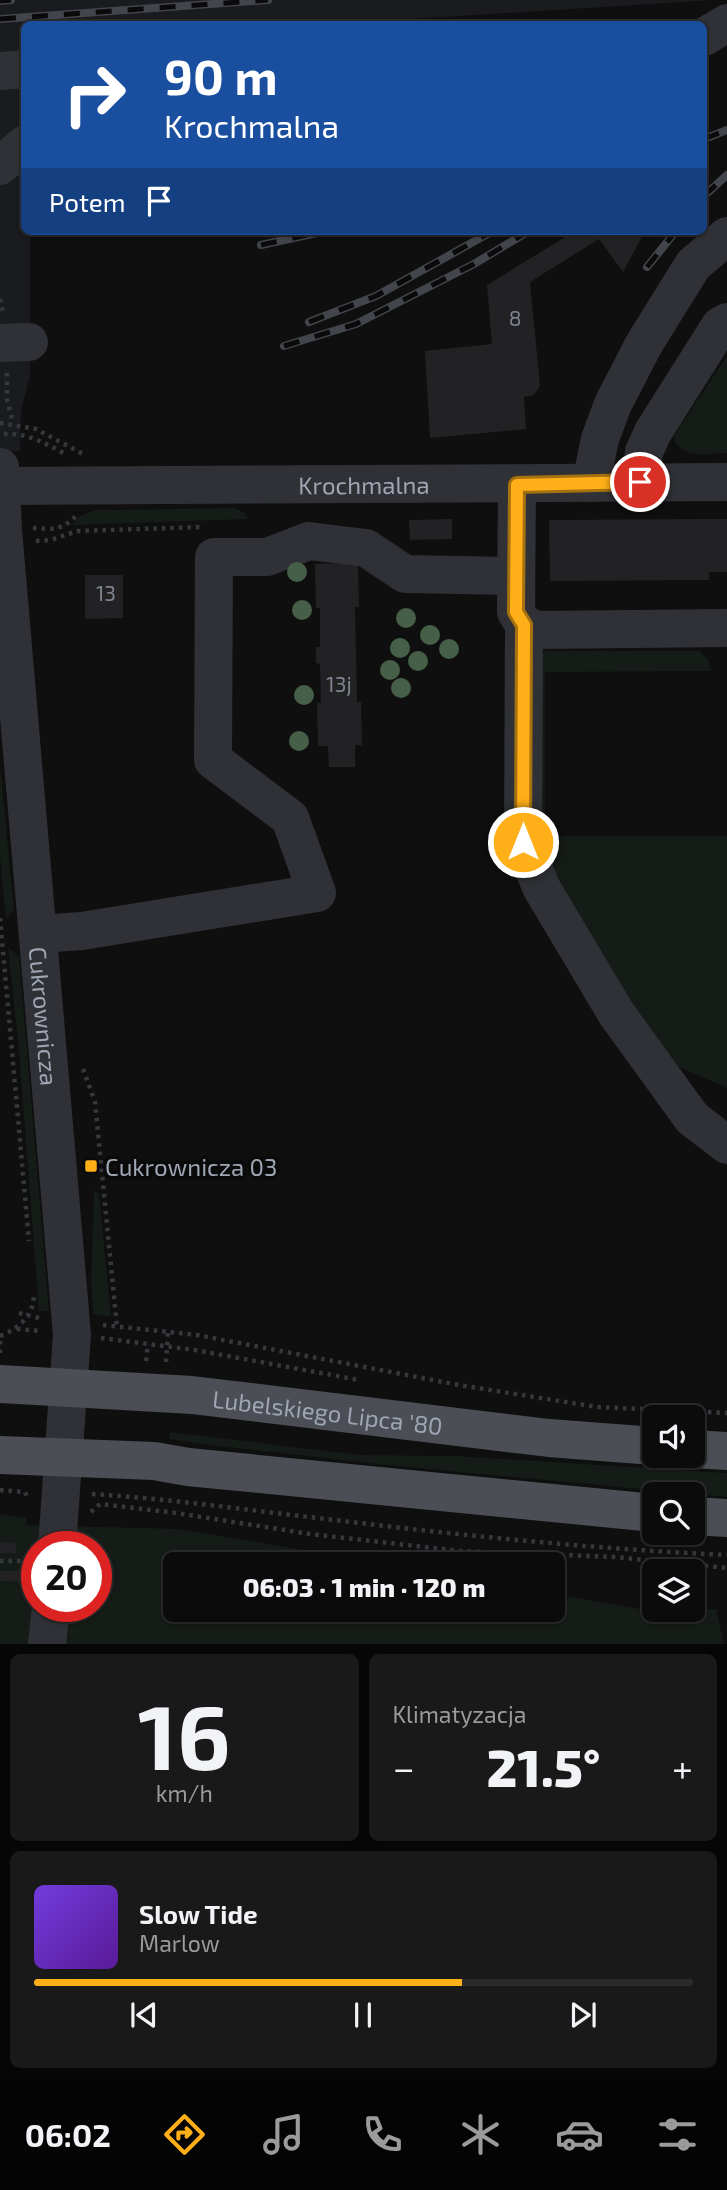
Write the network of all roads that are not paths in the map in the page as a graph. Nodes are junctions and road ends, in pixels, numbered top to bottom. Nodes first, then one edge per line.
1 (727, 23) edge
2 (707, 35) edge
3 (707, 44) edge
4 (727, 48) edge
5 (21, 69) edge
6 (0, 71) edge
7 (21, 148) edge
8 (0, 166) edge
9 (727, 236) edge
10 (727, 322) edge
11 (1, 480) edge
12 (640, 482) junction
13 (727, 482) edge
14 (591, 483) junction
15 (517, 485) junction
16 (516, 576) junction
17 (524, 625) junction
18 (727, 628) edge
19 (38, 934) junction
20 (727, 1144) edge
21 (0, 1384) edge
22 (69, 1389) junction
23 (642, 1445) edge
24 (705, 1450) edge
25 (727, 1451) edge
26 (0, 1455) edge
27 (46, 1487) junction
28 (642, 1512) edge
29 (705, 1517) edge
30 (727, 1518) edge
31 (45, 1531) edge
32 (49, 1622) edge
33 (47, 1644) edge

1 - 2 street
3 - 4 street
5 - 6 street
7 - 8 street
9 - 14 street
10 - 12 street
11 - 15 street, Krochmalna
11 - 19 street, Cukrownicza
12 - 13 street, Krochmalna
12 - 14 street, Krochmalna
14 - 15 street, Krochmalna
15 - 16 street
16 - 17 street
16 - 19 street
17 - 18 street
17 - 20 street
19 - 22 street, Cukrownicza
21 - 22 main road, Lubelskiego Lipca '80
22 - 23 main road, Lubelskiego Lipca '80
22 - 27 street, Cukrownicza
24 - 25 main road
26 - 27 main road
27 - 28 main road
27 - 31 street, Cukrownicza
29 - 30 main road
32 - 33 street

